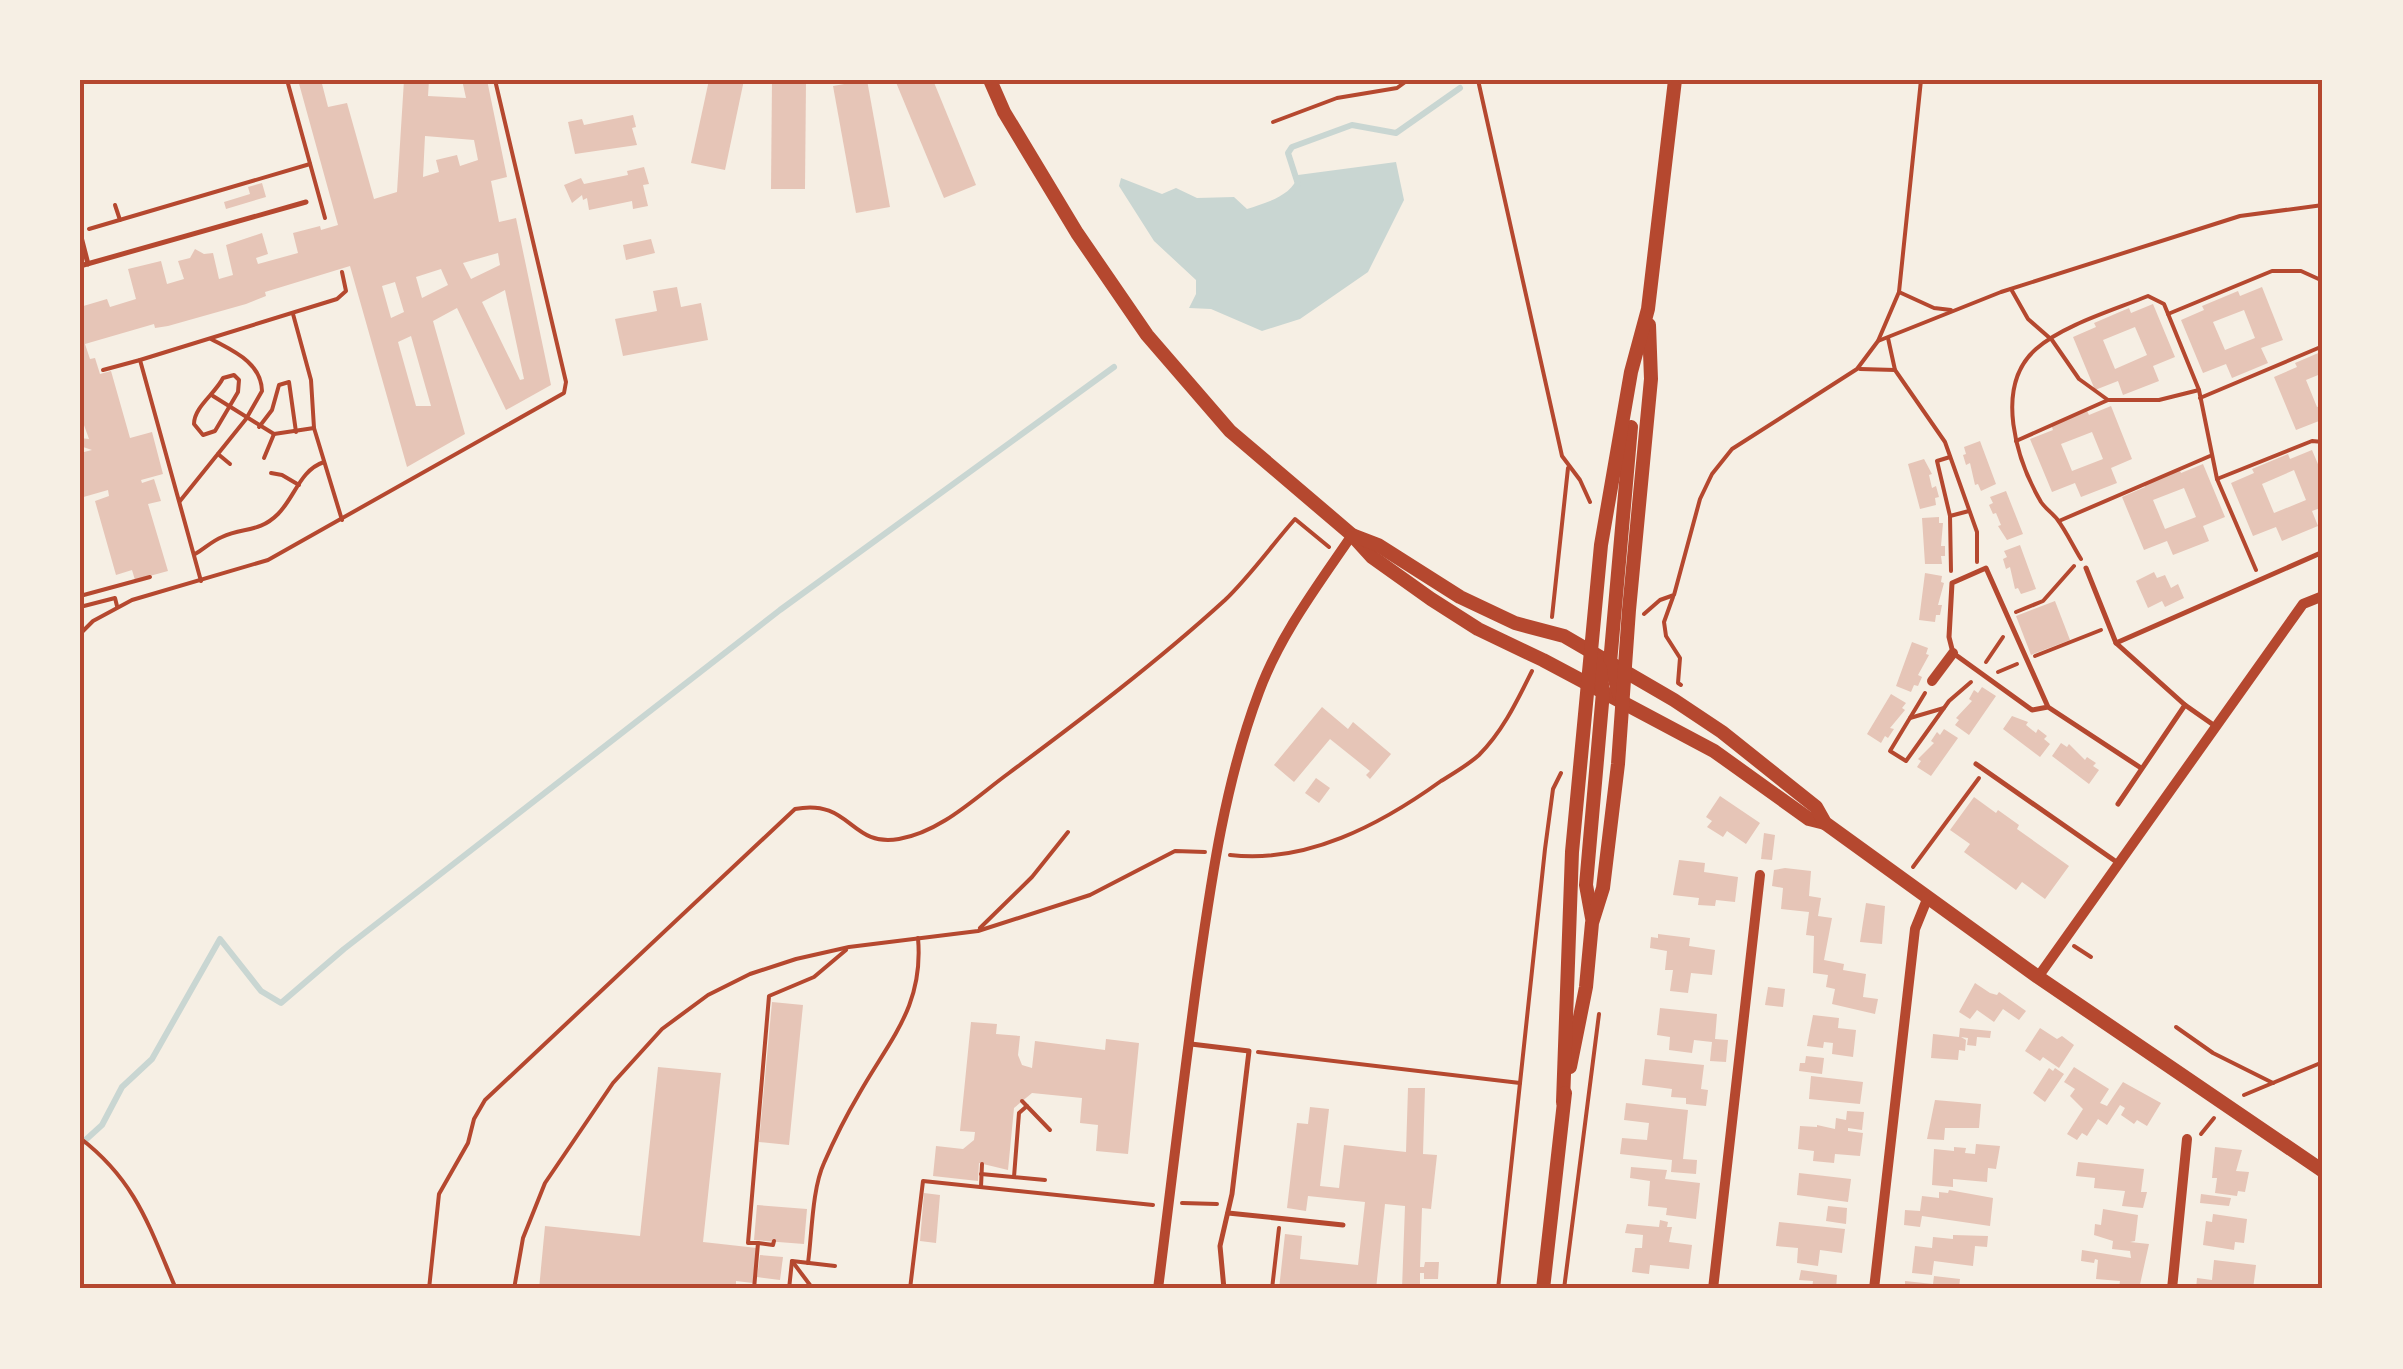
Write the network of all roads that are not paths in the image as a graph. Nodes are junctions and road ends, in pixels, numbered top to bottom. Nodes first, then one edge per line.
1 (990, 80) edge
2 (1675, 80) edge
3 (306, 202) dead end
4 (80, 233) edge
5 (88, 264) junction
6 (80, 266) edge
7 (1648, 309) junction
8 (1626, 412) junction
9 (1352, 536) junction
10 (2323, 552) edge
11 (2086, 568) road end
12 (2323, 596) edge
13 (2116, 642) junction
14 (1592, 652) junction
15 (1953, 653) junction
16 (1610, 663) junction
17 (1624, 671) junction
18 (1932, 681) road end
19 (1596, 688) junction
20 (1622, 702) junction
21 (2185, 705) junction
22 (2048, 707) junction
23 (2215, 726) junction
24 (1976, 764) dead end
25 (2141, 768) junction
26 (2118, 804) dead end
27 (1825, 822) junction
28 (2118, 863) junction
29 (1760, 876) dead end
30 (1928, 898) junction
31 (1592, 922) junction
32 (2038, 977) junction
33 (1188, 1044) junction
34 (1564, 1102) junction
35 (2188, 1139) road end
36 (2323, 1172) edge
37 (1229, 1209) junction
38 (1343, 1224) dead end
39 (1158, 1289) edge
40 (1224, 1289) edge
41 (1543, 1289) edge
42 (1712, 1289) edge
43 (1874, 1289) edge
44 (2172, 1289) edge

1 - 9 street
2 - 7 street
3 - 5 lane
4 - 5 lane
5 - 6 lane
7 - 8 street
7 - 17 street
8 - 14 street
8 - 16 street
9 - 14 street
9 - 19 street
9 - 33 street
10 - 13 lane
11 - 13 lane
12 - 23 street
13 - 21 lane
14 - 16 street
14 - 19 street
15 - 18 street
15 - 22 lane
15 - 22 lane
16 - 17 street
16 - 20 street
17 - 20 street
17 - 27 street
19 - 20 street
19 - 31 street
19 - 34 street
20 - 27 street
20 - 31 street
21 - 23 lane
21 - 25 lane
22 - 25 lane
23 - 28 street
24 - 28 lane
25 - 26 lane
27 - 30 street
28 - 32 street
29 - 42 street
30 - 32 street
30 - 43 street
31 - 34 street
32 - 36 street
33 - 37 lane
33 - 39 street
34 - 41 street
35 - 44 street
37 - 38 lane
37 - 40 lane

